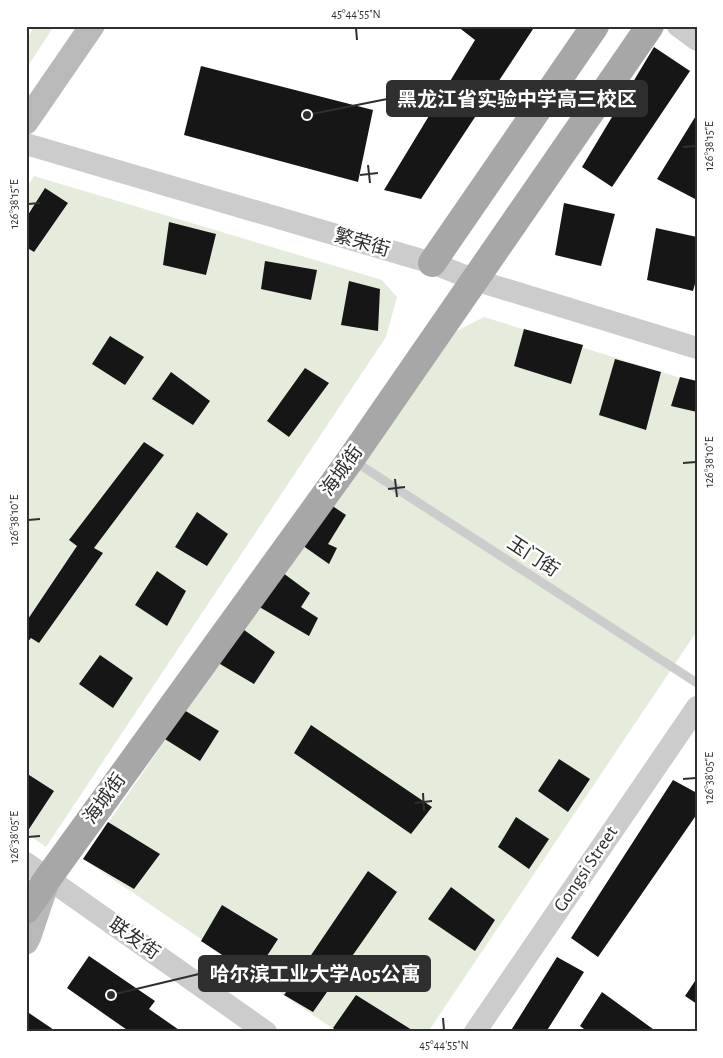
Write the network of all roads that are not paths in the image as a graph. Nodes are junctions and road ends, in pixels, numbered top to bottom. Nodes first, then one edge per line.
1 (92, 26) edge
2 (595, 26) edge
3 (650, 26) edge
4 (678, 26) edge
5 (697, 40) edge
6 (26, 122) edge
7 (26, 144) edge
8 (432, 263) junction
9 (475, 280) junction
10 (697, 348) edge
11 (352, 459) junction
12 (697, 683) edge
13 (697, 707) edge
14 (37, 871) edge
15 (26, 895) edge
16 (26, 910) edge
17 (26, 942) edge
18 (266, 1032) edge
19 (475, 1032) edge

1 - 6 main road
2 - 8 main road
3 - 9 main road, 海城街
4 - 5 street
7 - 8 street, 繁荣街
8 - 9 street, 繁荣街
9 - 10 street, 繁荣街
9 - 11 main road, 海城街
11 - 12 lane, 玉门街
11 - 14 main road, 海城街
13 - 19 street, Gongsi Street
14 - 15 main road
14 - 16 main road, 海城街
14 - 17 main road
14 - 18 street, 联发街

